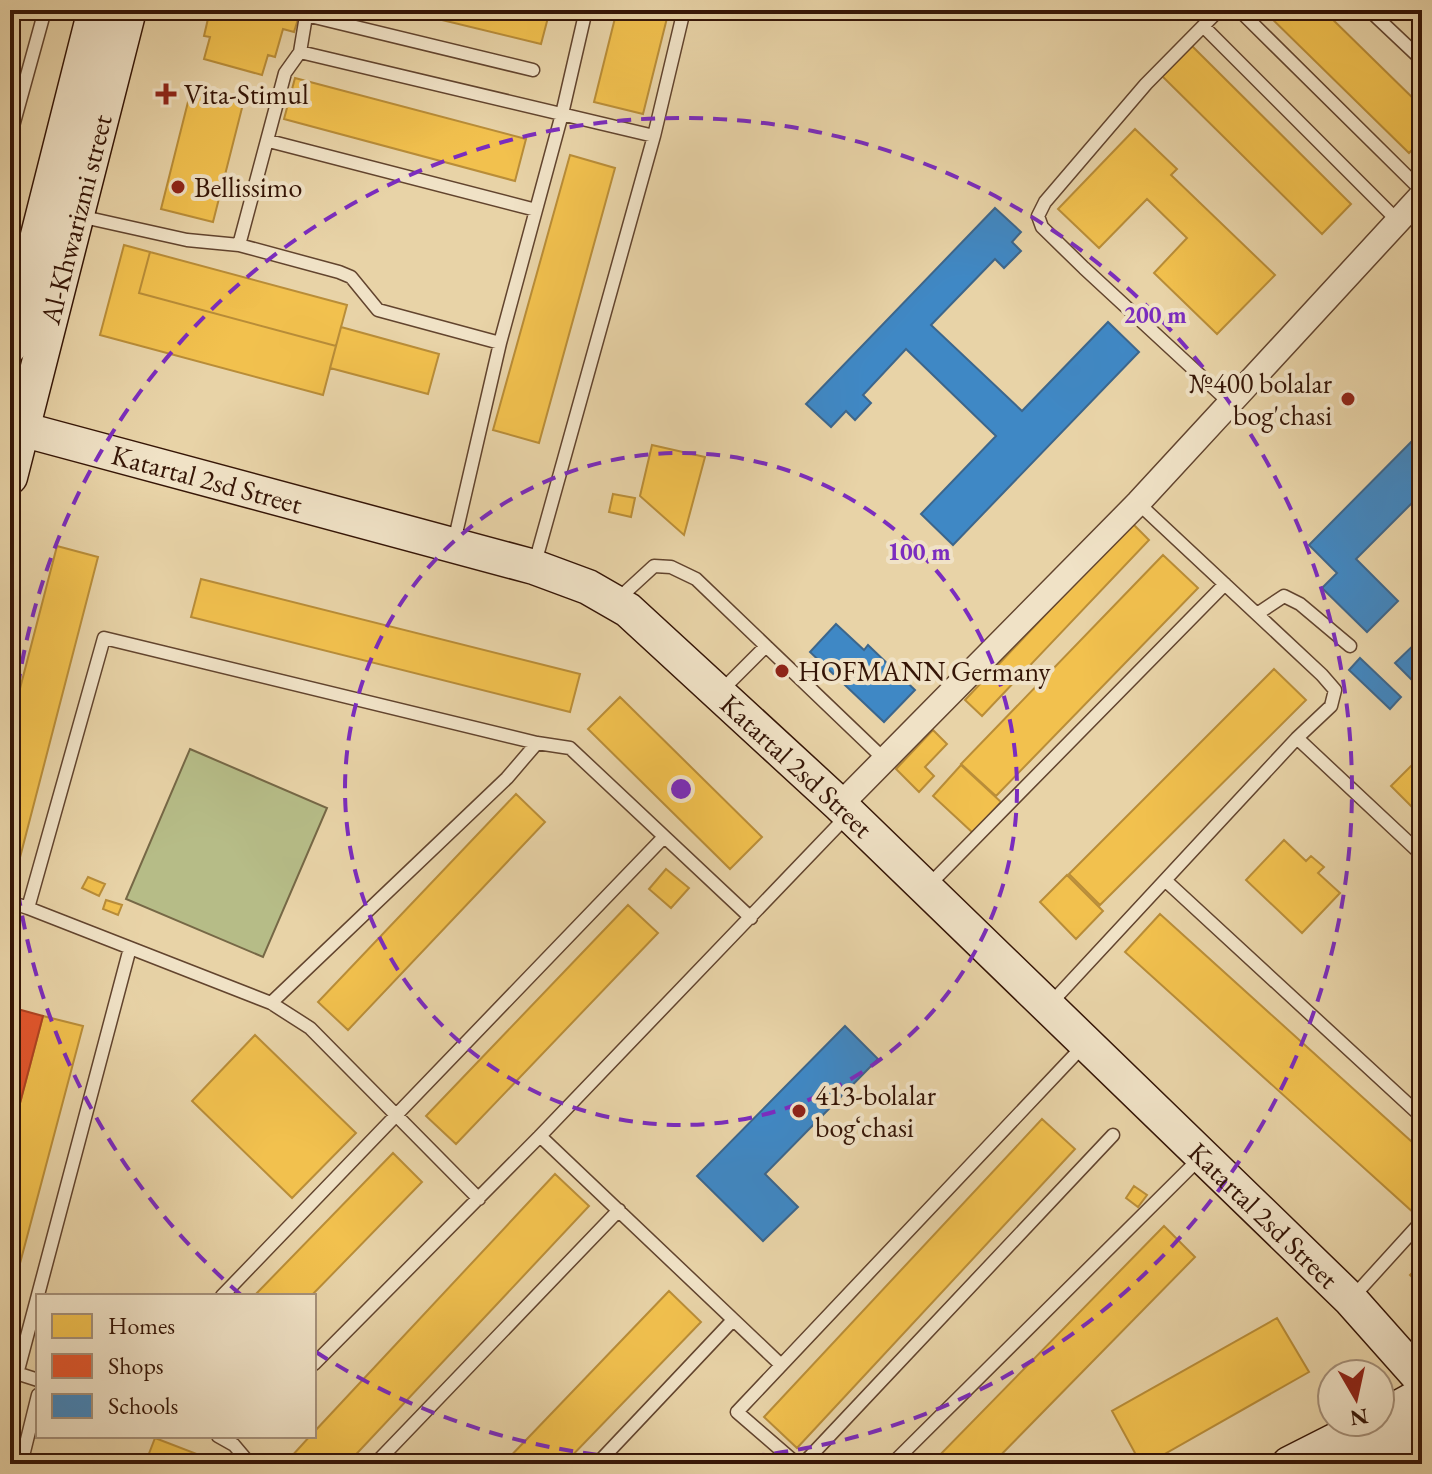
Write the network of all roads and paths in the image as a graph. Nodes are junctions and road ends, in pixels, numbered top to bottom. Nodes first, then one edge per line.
1 (45, 10) edge
2 (95, 10) edge
3 (129, 10) edge
4 (586, 10) edge
5 (684, 10) edge
6 (1219, 10) edge
7 (1239, 10) edge
8 (1369, 10) edge
9 (306, 12) edge
10 (1204, 27) junction
11 (300, 52) junction
12 (1422, 60) edge
13 (533, 70) dead end
14 (562, 114) junction
15 (654, 136) junction
16 (10, 137) edge
17 (269, 141) junction
18 (1422, 193) edge
19 (536, 210) junction
20 (77, 216) junction
21 (1397, 220) junction
22 (239, 245) junction
23 (12, 329) edge
24 (500, 343) junction
25 (1229, 402) junction
26 (14, 420) edge
27 (10, 477) edge
28 (1138, 503) junction
29 (453, 545) junction
30 (534, 567) junction
31 (1225, 584) junction
32 (615, 602) junction
33 (1257, 614) junction
34 (766, 646) junction
35 (1350, 646) dead end
36 (719, 692) junction
37 (1297, 738) junction
38 (537, 743) junction
39 (885, 760) junction
40 (845, 810) junction
41 (663, 838) junction
42 (1422, 854) edge
43 (1166, 881) junction
44 (926, 888) junction
45 (10, 902) edge
46 (28, 908) junction
47 (751, 918) junction
48 (130, 948) junction
49 (271, 1003) junction
50 (1048, 1006) junction
51 (1086, 1043) junction
52 (397, 1116) junction
53 (1422, 1117) edge
54 (1113, 1135) dead end
55 (540, 1136) junction
56 (1202, 1156) junction
57 (479, 1199) junction
58 (619, 1210) junction
59 (1422, 1221) edge
60 (224, 1294) edge
61 (1350, 1299) junction
62 (733, 1320) junction
63 (316, 1362) edge
64 (780, 1364) junction
65 (14, 1372) edge
66 (36, 1379) edge
67 (1422, 1380) edge
68 (1422, 1395) edge
69 (36, 1403) edge
70 (1396, 1409) edge
71 (1422, 1430) edge
72 (1340, 1438) edge
73 (238, 1440) edge
74 (21, 1464) edge
75 (250, 1464) edge
76 (375, 1464) edge
77 (597, 1464) edge
78 (800, 1464) edge
79 (892, 1464) edge
80 (1289, 1464) edge
81 (1357, 1464) edge

1 - 16 lane
2 - 23 main road, Al-Khwarizmi street
3 - 20 main road, Al-Khwarizmi street
4 - 14 lane
5 - 15 lane
6 - 10 lane
7 - 18 lane
8 - 12 lane
9 - 11 lane
9 - 13 lane
10 - 21 lane
10 - 25 lane
11 - 14 lane
11 - 17 lane
14 - 15 lane
14 - 19 lane
15 - 30 lane
17 - 19 lane
17 - 22 lane
18 - 21 street
19 - 24 lane
20 - 22 lane
20 - 26 main road, Al-Khwarizmi street
21 - 25 street
22 - 24 lane
24 - 29 lane
25 - 28 street
26 - 27 main road
26 - 29 main road, Katartal 2sd Street
28 - 31 lane
28 - 39 street
29 - 30 main road, Katartal 2sd Street
30 - 32 main road, Katartal 2sd Street
31 - 33 lane
31 - 44 lane
32 - 34 lane
32 - 36 main road, Katartal 2sd Street
33 - 35 lane
33 - 37 lane
34 - 36 lane
34 - 39 lane
36 - 40 main road, Katartal 2sd Street
37 - 42 lane
37 - 43 lane
38 - 41 lane
38 - 46 lane
38 - 49 lane
39 - 40 street
40 - 44 main road, Katartal 2sd Street
40 - 47 lane
41 - 47 lane
41 - 52 lane
43 - 50 lane
43 - 53 lane
44 - 50 main road, Katartal 2sd Street
45 - 46 lane
46 - 48 lane
47 - 55 lane
48 - 49 lane
48 - 65 lane
49 - 52 lane
50 - 51 main road, Katartal 2sd Street
51 - 56 main road, Katartal 2sd Street
51 - 64 lane
52 - 57 lane
52 - 60 lane
54 - 78 lane
55 - 57 lane
55 - 58 lane
56 - 61 main road, Katartal 2sd Street
56 - 79 lane
57 - 63 lane
58 - 62 lane
58 - 76 lane
59 - 61 lane
61 - 67 main road, Katartal 2sd Street
62 - 64 lane
62 - 77 lane
64 - 78 lane
65 - 66 lane
68 - 70 main road
69 - 74 lane
71 - 81 main road
72 - 80 main road
73 - 75 lane

